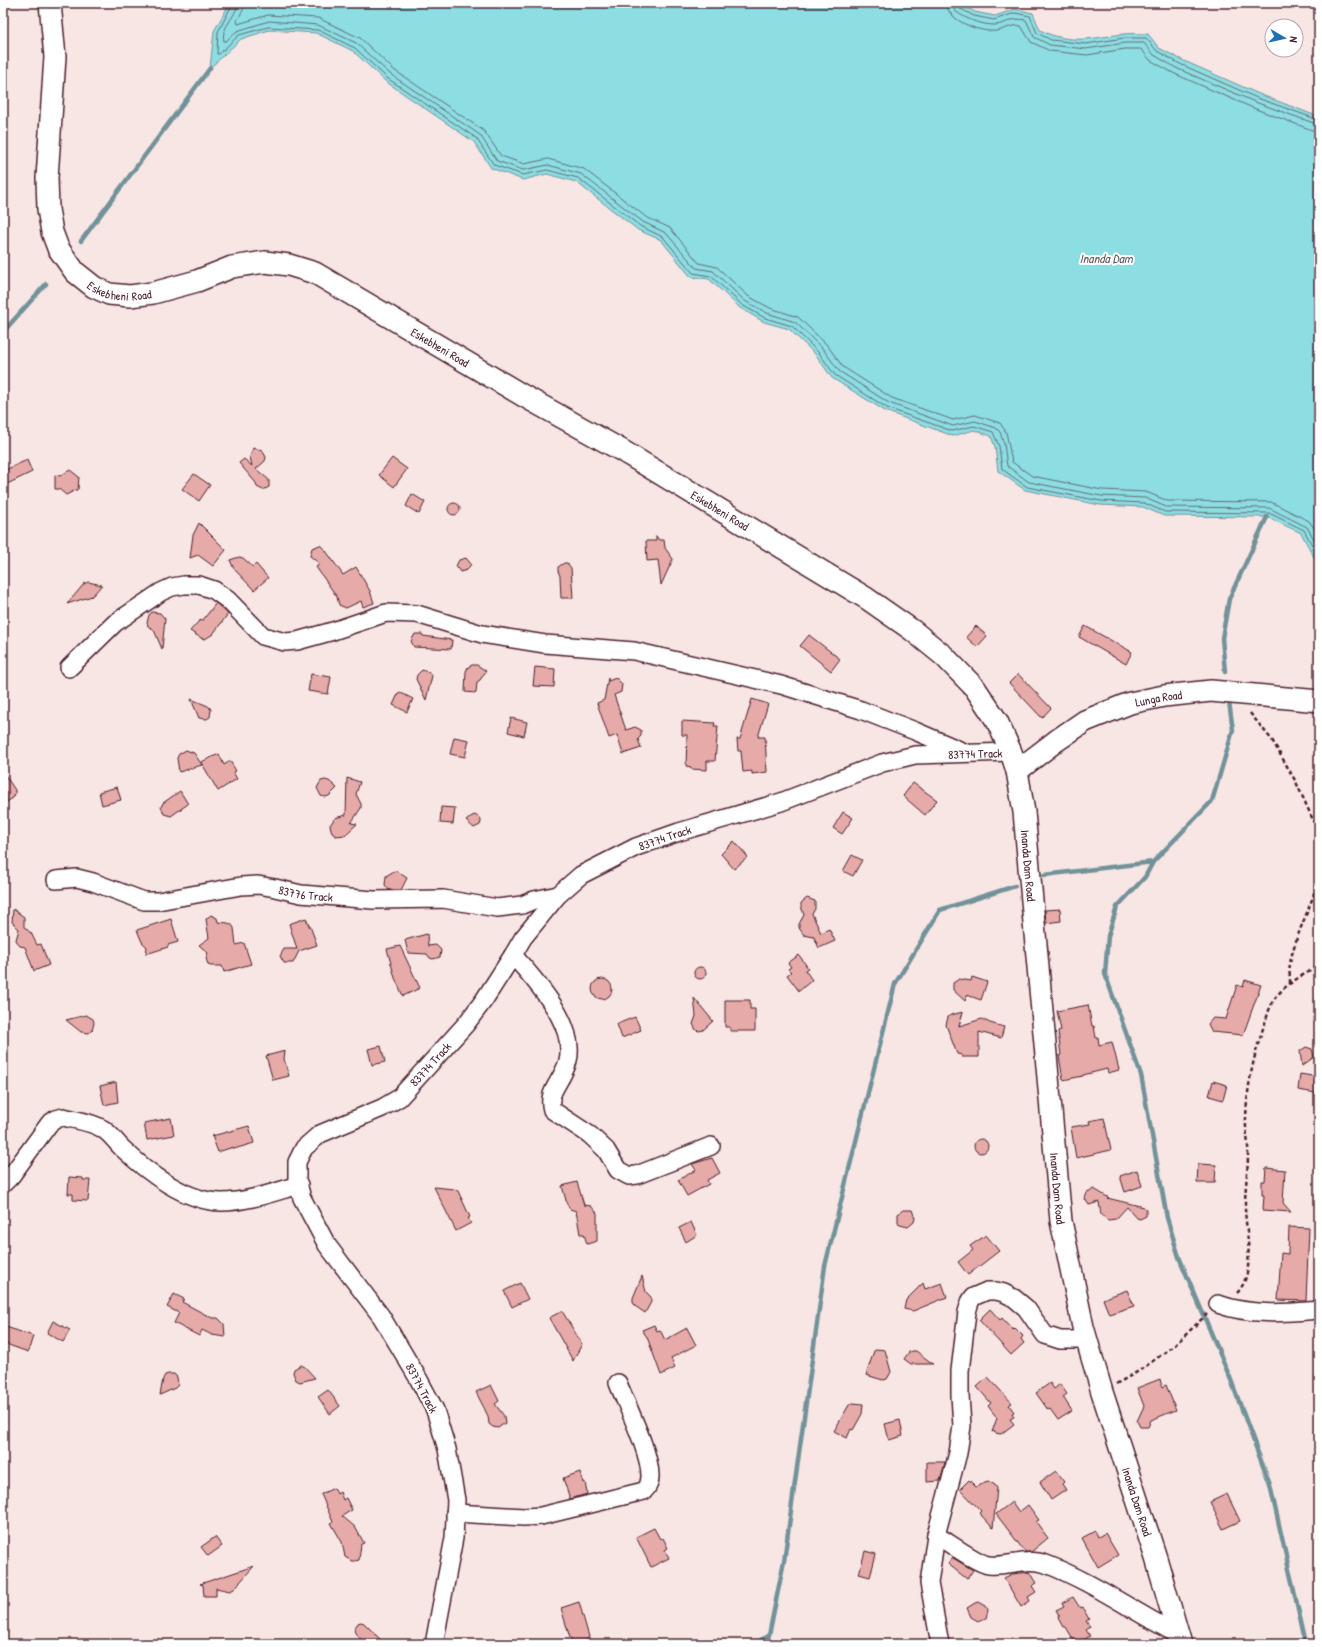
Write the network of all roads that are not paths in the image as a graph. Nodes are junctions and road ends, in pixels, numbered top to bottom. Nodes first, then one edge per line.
1 (50, 3) edge
2 (69, 668) dead end
3 (1319, 701) edge
4 (997, 721) joint
5 (1011, 752) junction
6 (968, 754) junction
7 (1017, 771) junction
8 (56, 880) dead end
9 (558, 895) junction
10 (513, 955) junction
11 (711, 1146) dead end
12 (3, 1184) edge
13 (299, 1186) junction
14 (1218, 1304) road end
15 (1319, 1310) edge
16 (1087, 1340) junction
17 (618, 1383) dead end
18 (455, 1513) junction
19 (936, 1535) junction
20 (1180, 1639) edge
21 (434, 1644) edge
22 (940, 1644) edge

1 - 4 street, Eskebheni Road
2 - 6 street
3 - 7 street, Lunga Road
4 - 5 street, Inanda Dam Road
5 - 6 street, 83774 Track
5 - 7 street, Inanda Dam Road
6 - 9 street, 83774 Track
7 - 16 street, Inanda Dam Road
8 - 9 street, 83776 Track
9 - 10 street, 83774 Track
10 - 11 street
10 - 13 street, 83774 Track
12 - 13 street
13 - 18 street, 83774 Track
14 - 15 street
16 - 19 street
16 - 20 street, Inanda Dam Road
17 - 18 street
18 - 21 street, 83774 Track
19 - 20 street
19 - 22 street

